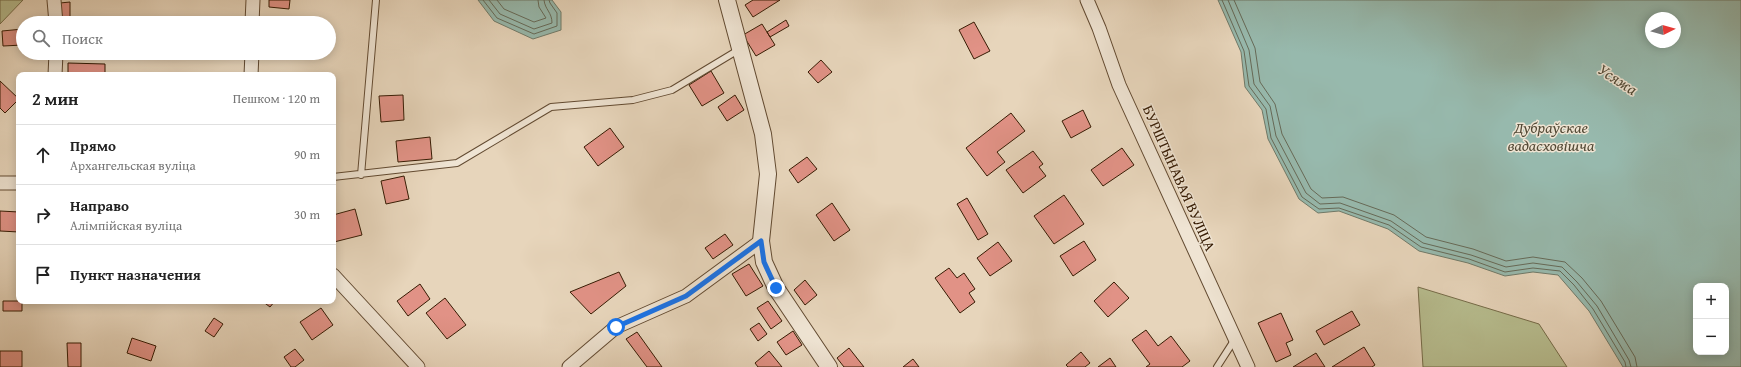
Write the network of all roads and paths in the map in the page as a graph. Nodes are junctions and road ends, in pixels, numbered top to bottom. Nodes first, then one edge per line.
1 (54, 0) edge
2 (253, 0) edge
3 (376, 0) edge
4 (727, 0) edge
5 (1087, 0) edge
6 (55, 16) edge
7 (252, 16) edge
8 (741, 48) junction
9 (56, 60) edge
10 (252, 60) edge
11 (55, 72) edge
12 (251, 72) edge
13 (361, 175) junction
14 (336, 177) edge
15 (0, 183) edge
16 (16, 183) edge
17 (761, 241) junction
18 (336, 278) edge
19 (1235, 339) junction
20 (418, 367) edge
21 (569, 367) edge
22 (829, 367) edge
23 (1217, 367) edge
24 (1248, 367) edge

1 - 6 street
2 - 7 street
3 - 13 lane
4 - 8 street
5 - 19 street, БУРШТЫНАВАЯ ВУЛІЦА
8 - 13 lane
8 - 17 street
9 - 11 street
10 - 12 street
13 - 14 lane
15 - 16 street
17 - 21 street
17 - 22 street
18 - 20 street
19 - 23 lane
19 - 24 street, БУРШТЫНАВАЯ ВУЛІЦА

